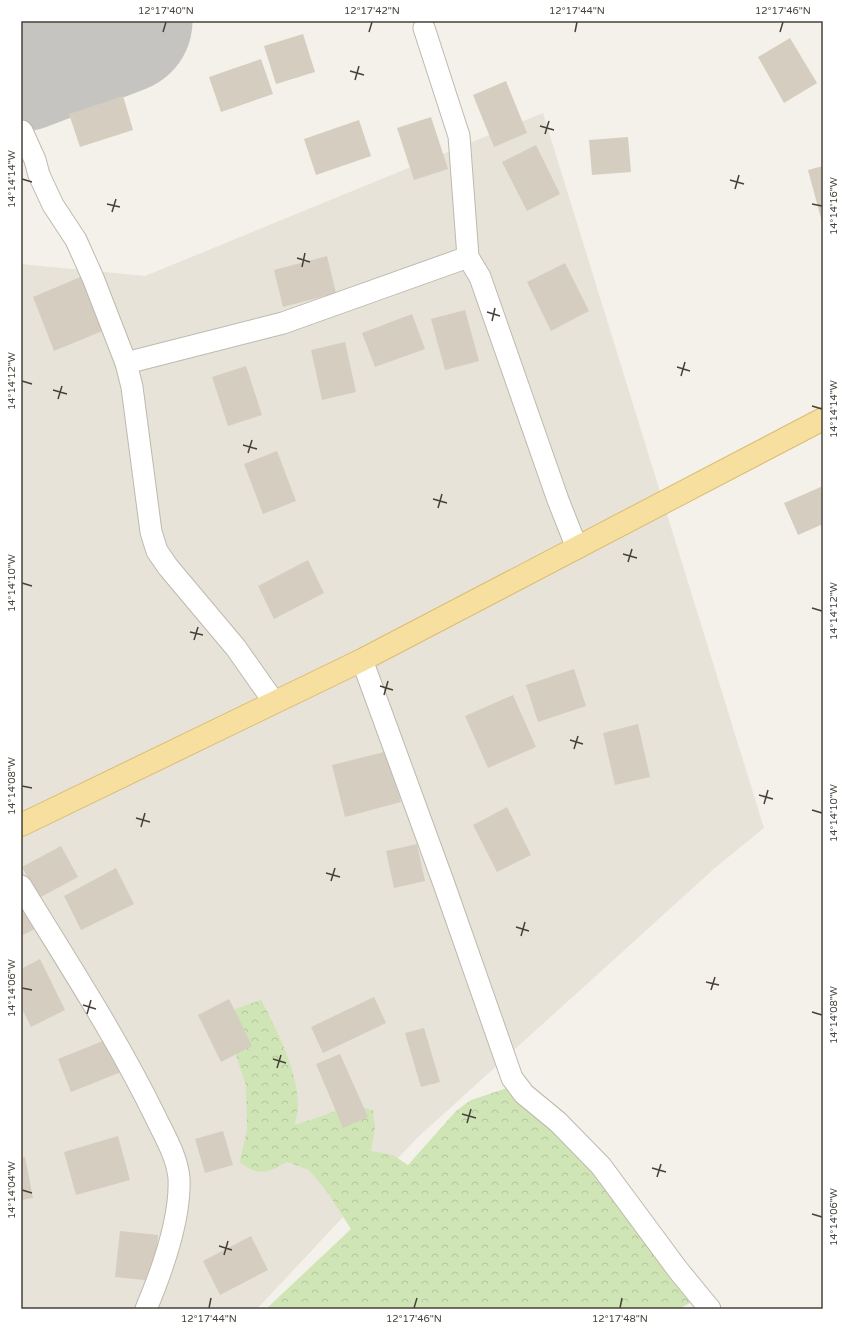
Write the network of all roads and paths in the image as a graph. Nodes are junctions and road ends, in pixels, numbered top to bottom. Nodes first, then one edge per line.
1 (424, 28) dead end
2 (22, 131) dead end
3 (468, 258) junction
4 (126, 363) junction
5 (823, 419) edge
6 (577, 548) junction
7 (362, 660) junction
8 (274, 702) junction
9 (21, 825) edge
10 (21, 886) edge
11 (146, 1309) edge
12 (710, 1309) edge

1 - 3 street
2 - 4 street
3 - 4 street
3 - 6 street
4 - 8 street
5 - 6 main road
6 - 7 main road
7 - 8 main road
7 - 12 street
8 - 9 main road
10 - 11 street

